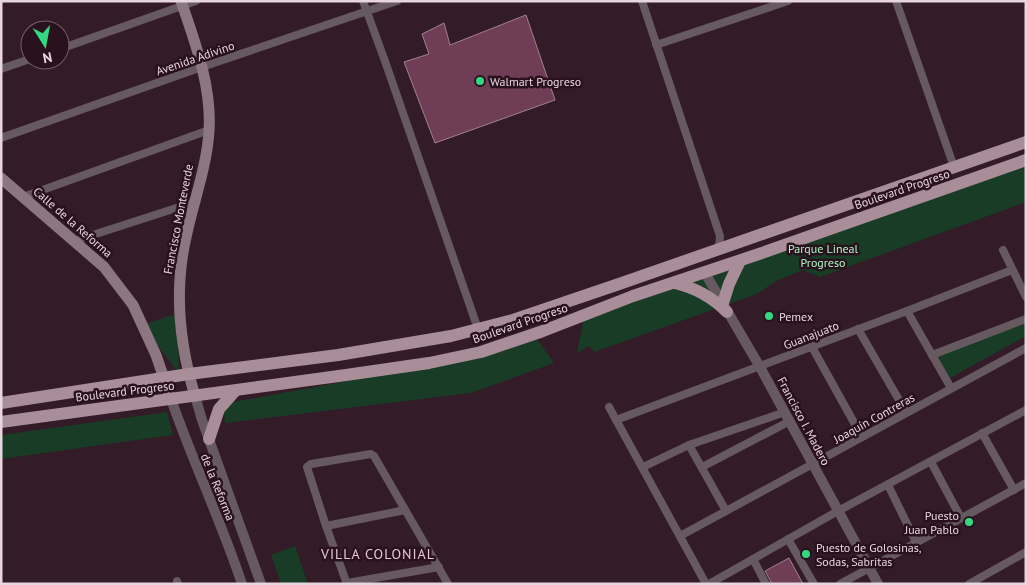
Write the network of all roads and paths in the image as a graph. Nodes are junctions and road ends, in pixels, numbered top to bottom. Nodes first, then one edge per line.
1 (196, 1) edge
2 (363, 1) edge
3 (397, 1) edge
4 (642, 1) edge
5 (788, 1) edge
6 (896, 1) edge
7 (182, 4) edge
8 (366, 12) junction
9 (70, 45) edge
10 (656, 45) junction
11 (20, 62) edge
12 (202, 67) junction
13 (1, 69) edge
14 (209, 130) junction
15 (1, 138) edge
16 (1026, 142) edge
17 (1026, 160) edge
18 (954, 167) junction
19 (1, 178) edge
20 (24, 197) junction
21 (195, 202) junction
22 (74, 241) junction
23 (720, 248) junction
24 (1003, 250) dead end
25 (740, 260) junction
26 (681, 262) junction
27 (1012, 270) junction
28 (704, 273) junction
29 (675, 283) junction
30 (1026, 297) edge
31 (725, 307) junction
32 (907, 311) junction
33 (1026, 319) edge
34 (478, 329) junction
35 (858, 329) junction
36 (812, 346) junction
37 (1026, 348) edge
38 (932, 355) junction
39 (760, 367) junction
40 (189, 374) junction
41 (164, 378) junction
42 (951, 388) junction
43 (235, 391) junction
44 (195, 396) junction
45 (172, 399) junction
46 (1, 404) edge
47 (609, 407) dead end
48 (1026, 410) edge
49 (906, 412) junction
50 (788, 416) junction
51 (616, 420) junction
52 (1, 422) edge
53 (982, 433) junction
54 (862, 437) junction
55 (210, 439) junction
56 (689, 445) junction
57 (931, 462) junction
58 (813, 464) junction
59 (643, 467) junction
60 (702, 467) junction
61 (1026, 483) edge
62 (888, 485) junction
63 (1014, 490) junction
64 (405, 510) junction
65 (726, 511) junction
66 (838, 512) junction
67 (962, 518) junction
68 (326, 526) junction
69 (680, 536) junction
70 (788, 539) junction
71 (916, 542) junction
72 (1026, 552) edge
73 (753, 559) junction
74 (438, 567) junction
75 (870, 568) junction
76 (242, 584) edge
77 (262, 584) edge
78 (347, 584) edge
79 (448, 584) edge
80 (707, 584) edge
81 (766, 584) edge
82 (814, 584) edge
83 (840, 584) edge
84 (878, 584) edge
85 (969, 584) edge

1 - 7 street
2 - 8 street
3 - 8 street, Avenida Adivino
4 - 10 street
5 - 10 street
6 - 18 street
7 - 9 street
7 - 12 main road, Francisco Monteverde
8 - 12 street, Avenida Adivino
8 - 34 street
10 - 23 street
11 - 13 street
12 - 14 main road, Francisco Monteverde
12 - 15 street, Avenida Adivino
14 - 20 street
14 - 21 main road, Francisco Monteverde
16 - 18 main road, Boulevard Progreso
17 - 25 main road, Boulevard Progreso
18 - 23 main road, Boulevard Progreso
19 - 20 main road, Calle de la Reforma
20 - 22 main road, Calle de la Reforma
21 - 22 street
21 - 40 main road, Francisco Monteverde
22 - 41 main road, Calle de la Reforma
23 - 26 main road, Boulevard Progreso
23 - 28 main road
24 - 27 street
25 - 28 main road, Boulevard Progreso
25 - 31 main road
26 - 28 main road
26 - 34 main road, Boulevard Progreso
27 - 30 street
27 - 32 street, Guanajuato
28 - 29 main road, Boulevard Progreso
28 - 31 street, Francisco I. Madero
29 - 31 main road
29 - 43 main road, Boulevard Progreso
31 - 39 street, Francisco I. Madero
32 - 35 street, Guanajuato
32 - 38 street
33 - 38 street
34 - 40 main road, Boulevard Progreso
35 - 36 street, Guanajuato
35 - 49 street
36 - 39 street, Guanajuato
36 - 54 street
37 - 42 street, Joaquín Contreras
38 - 42 street
39 - 50 street, Francisco I. Madero
39 - 51 street, Guanajuato
40 - 41 main road, Boulevard Progreso
40 - 44 main road, Francisco Monteverde
41 - 45 main road, Calle de la Reforma
41 - 46 main road, Boulevard Progreso
42 - 49 street, Joaquín Contreras
43 - 44 main road, Boulevard Progreso
43 - 55 main road
44 - 45 main road, Boulevard Progreso
44 - 55 street, Francisco Monteverde
45 - 52 main road, Boulevard Progreso
45 - 76 street, de la Reforma
47 - 51 street
48 - 53 street
49 - 54 street, Joaquín Contreras
50 - 56 street
50 - 58 street, Francisco I. Madero
50 - 60 street
51 - 59 street
53 - 57 street
53 - 63 street
54 - 58 street, Joaquín Contreras
55 - 77 street, Francisco Monteverde
56 - 59 street
56 - 60 street
57 - 62 street
57 - 67 street
58 - 65 street, Joaquín Contreras
58 - 66 street, Francisco I. Madero
59 - 69 street
60 - 65 street
61 - 63 street
62 - 66 street
62 - 71 street
63 - 67 street
64 - 68 street
64 - 68 street
64 - 74 street
65 - 69 street, Joaquín Contreras
66 - 70 street
66 - 75 street, Francisco I. Madero
67 - 71 street
68 - 78 street
69 - 80 street
70 - 73 street
70 - 82 street
71 - 75 street
72 - 85 street
73 - 80 street
73 - 81 street
74 - 78 street
74 - 79 street
75 - 83 street
75 - 84 street, Francisco I. Madero

